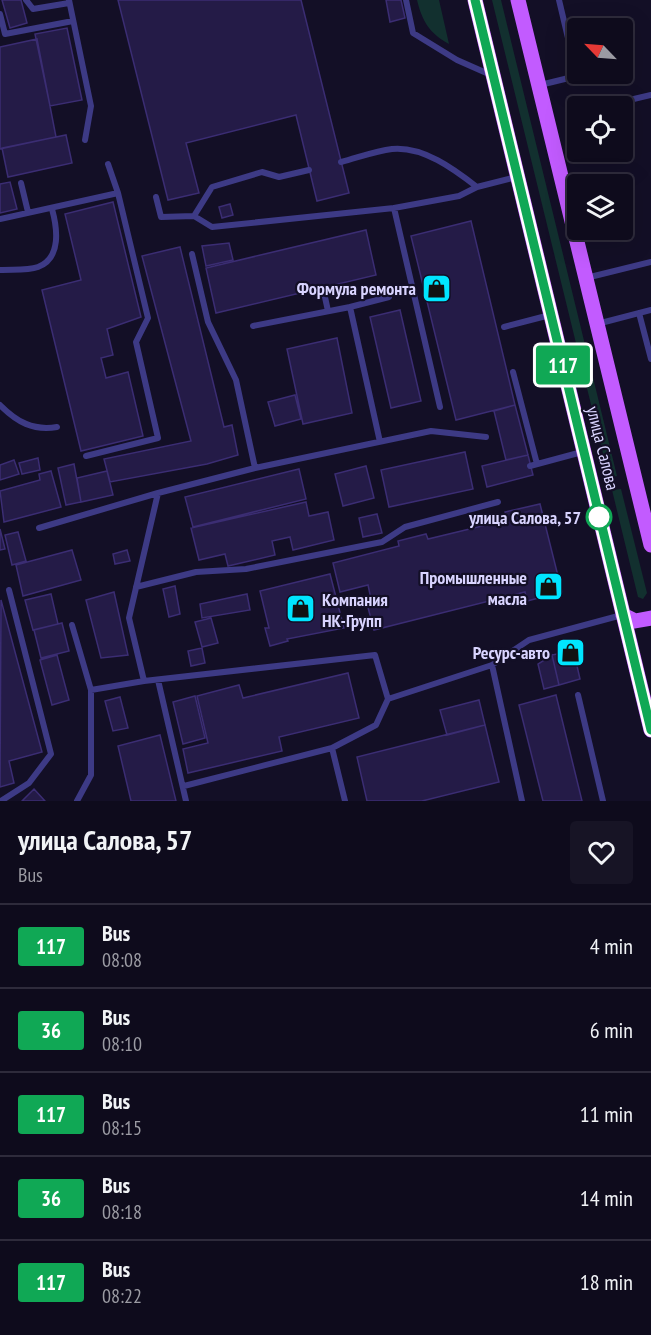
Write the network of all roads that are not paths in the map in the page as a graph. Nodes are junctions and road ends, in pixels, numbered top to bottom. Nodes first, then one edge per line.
1 (26, 0) edge
2 (406, 0) edge
3 (475, 0) edge
4 (518, 0) edge
5 (559, 0) edge
6 (69, 2) edge
7 (0, 14) edge
8 (73, 21) junction
9 (493, 76) junction
10 (538, 85) junction
11 (651, 95) edge
12 (633, 99) edge
13 (85, 140) dead end
14 (341, 162) dead end
15 (108, 164) dead end
16 (309, 170) dead end
17 (517, 177) junction
18 (21, 183) dead end
19 (477, 187) junction
20 (118, 193) junction
21 (156, 197) dead end
22 (394, 208) junction
23 (52, 209) junction
24 (28, 212) junction
25 (194, 216) junction
26 (0, 219) edge
27 (192, 254) dead end
28 (651, 262) edge
29 (0, 270) edge
30 (585, 278) junction
31 (323, 288) dead end
32 (389, 297) dead end
33 (350, 307) junction
34 (651, 310) edge
35 (328, 311) junction
36 (639, 313) junction
37 (550, 315) junction
38 (597, 324) junction
39 (253, 326) dead end
40 (504, 327) dead end
41 (651, 359) edge
42 (513, 372) dead end
43 (0, 405) edge
44 (440, 407) dead end
45 (57, 427) dead end
46 (486, 437) dead end
47 (380, 442) junction
48 (584, 451) junction
49 (86, 456) dead end
50 (255, 468) junction
51 (158, 493) junction
52 (498, 502) dead end
53 (39, 528) dead end
54 (651, 545) edge
55 (136, 587) junction
56 (9, 590) dead end
57 (623, 615) junction
58 (651, 618) edge
59 (72, 625) dead end
60 (492, 665) junction
61 (158, 680) junction
62 (144, 681) junction
63 (91, 690) junction
64 (578, 695) dead end
65 (388, 699) junction
66 (651, 730) edge
67 (332, 748) junction
68 (184, 786) junction
69 (1, 801) edge
70 (77, 801) edge
71 (186, 801) edge
72 (345, 801) edge
73 (522, 801) edge
74 (603, 801) edge

1 - 6 lane
2 - 9 lane
3 - 9 main road, улица Салова
4 - 10 main road, улица Салова
5 - 10 lane
6 - 8 lane
7 - 8 lane
8 - 13 lane
9 - 17 main road, улица Салова
10 - 30 main road, улица Салова
11 - 12 lane
14 - 19 lane
15 - 20 lane
16 - 25 lane
17 - 19 lane
17 - 37 main road, улица Салова
18 - 24 lane
19 - 22 lane
20 - 23 lane
20 - 49 lane
21 - 25 lane
22 - 25 lane
22 - 44 lane
23 - 24 lane
23 - 29 lane
24 - 26 lane
27 - 50 lane
28 - 30 lane
30 - 38 main road, улица Салова
31 - 35 lane
32 - 33 lane
33 - 35 lane
33 - 47 lane
34 - 36 lane
35 - 39 lane
36 - 38 lane
36 - 41 lane
37 - 40 lane
37 - 48 main road, улица Салова
38 - 54 main road, улица Салова
42 - 48 lane
43 - 45 lane
46 - 47 lane
47 - 50 lane
48 - 57 main road, улица Салова
50 - 51 lane
51 - 53 lane
51 - 55 lane
52 - 55 lane
55 - 62 lane
56 - 69 lane
57 - 58 main road
57 - 60 lane
57 - 66 main road, улица Салова
59 - 63 lane
60 - 65 lane
60 - 73 lane
61 - 62 lane
61 - 65 lane
61 - 68 lane
62 - 63 lane
63 - 70 lane
64 - 74 lane
65 - 67 lane
67 - 68 lane
67 - 72 lane
68 - 71 lane

